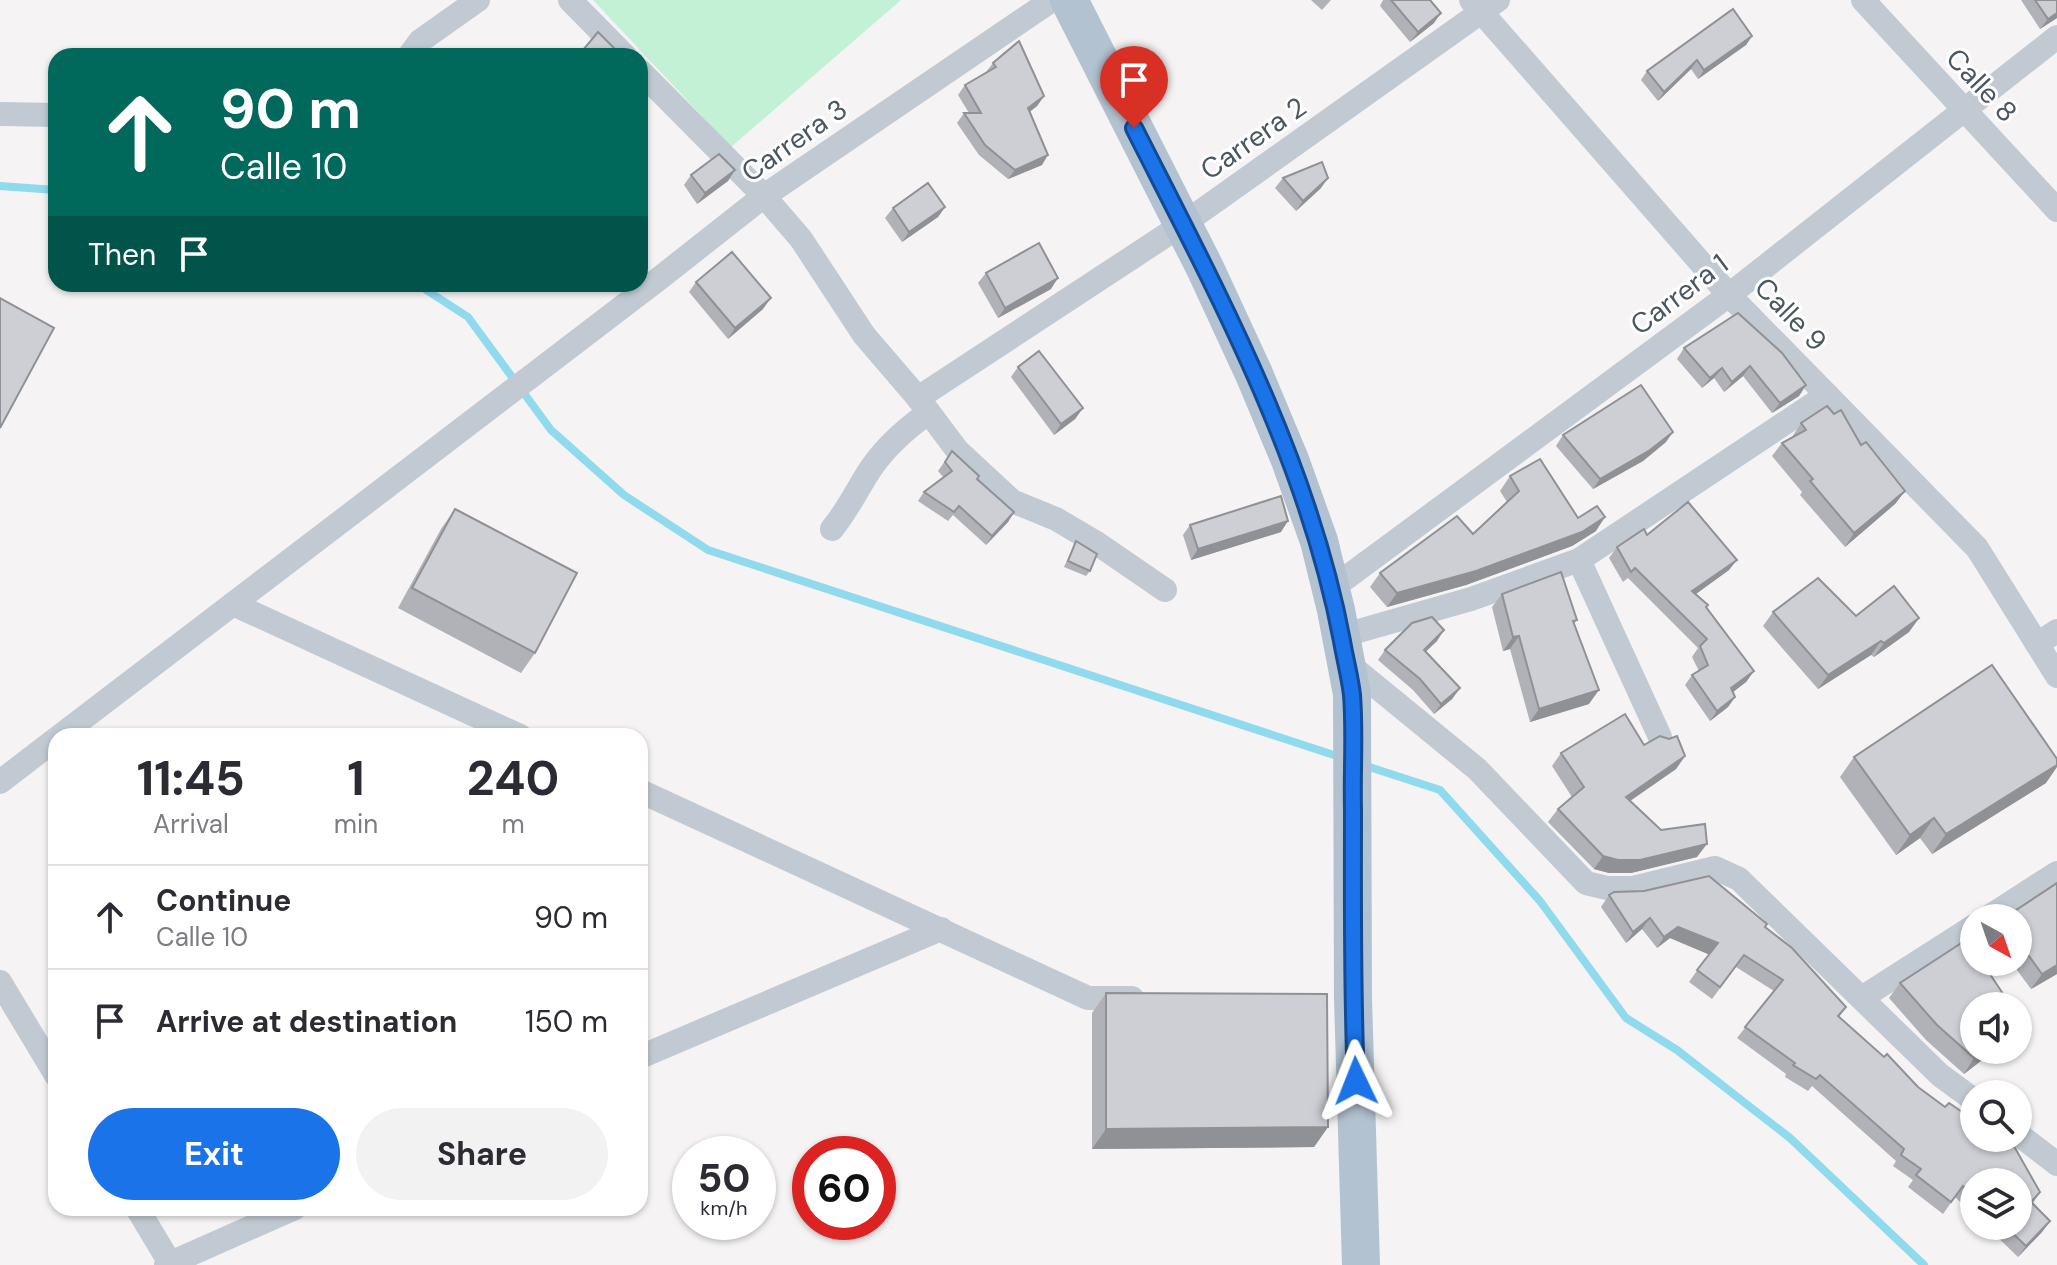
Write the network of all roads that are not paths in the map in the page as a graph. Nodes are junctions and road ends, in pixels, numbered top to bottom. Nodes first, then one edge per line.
1 (478, 0) edge
2 (570, 0) edge
3 (1052, 0) edge
4 (1069, 0) edge
5 (1863, 0) edge
6 (1484, 4) edge
7 (2057, 37) edge
8 (415, 48) edge
9 (617, 48) edge
10 (648, 79) edge
11 (1965, 111) junction
12 (0, 114) edge
13 (48, 115) edge
14 (764, 196) junction
15 (2057, 210) edge
16 (1183, 224) junction
17 (648, 273) edge
18 (628, 292) edge
19 (1729, 295) junction
20 (1827, 395) junction
21 (923, 406) junction
22 (832, 529) dead end
23 (1579, 560) junction
24 (1331, 589) junction
25 (1165, 590) dead end
26 (233, 604) junction
27 (2047, 638) edge
28 (1346, 664) junction
29 (2057, 676) edge
30 (71, 728) edge
31 (503, 728) edge
32 (1660, 737) edge
33 (48, 746) edge
34 (0, 782) edge
35 (648, 795) edge
36 (2057, 873) edge
37 (2009, 904) edge
38 (941, 929) junction
39 (1960, 935) edge
40 (0, 982) edge
41 (1863, 997) junction
42 (1151, 999) edge
43 (648, 1054) edge
44 (48, 1062) edge
45 (1960, 1090) edge
46 (2032, 1145) edge
47 (2057, 1164) edge
48 (141, 1216) edge
49 (277, 1216) edge
50 (168, 1264) edge
51 (1361, 1265) edge

1 - 8 street
2 - 9 street
3 - 14 street, Carrera 3
4 - 16 main road
5 - 11 street, Calle 8
6 - 16 street, Carrera 2
6 - 19 street, Calle 9
7 - 11 street, Carrera 1
10 - 14 street
11 - 15 street, Calle 8
11 - 19 street, Carrera 1
12 - 13 street
14 - 17 street, Carrera 3
14 - 21 street
16 - 21 street, Carrera 2
16 - 24 main road
18 - 26 street, Carrera 3
19 - 20 street, Calle 9
19 - 24 street, Carrera 1
20 - 23 street
20 - 27 street, Calle 9
21 - 22 street, Carrera 2
21 - 25 street
23 - 28 street
23 - 32 street
24 - 28 main road
26 - 30 street, Carrera 3
26 - 31 street
27 - 29 street, Calle 9
28 - 41 street
28 - 51 main road
33 - 34 street, Carrera 3
35 - 38 street
36 - 37 street
38 - 42 street
38 - 43 street
39 - 41 street
40 - 44 street
41 - 45 street
46 - 47 street
48 - 50 street
49 - 50 street

